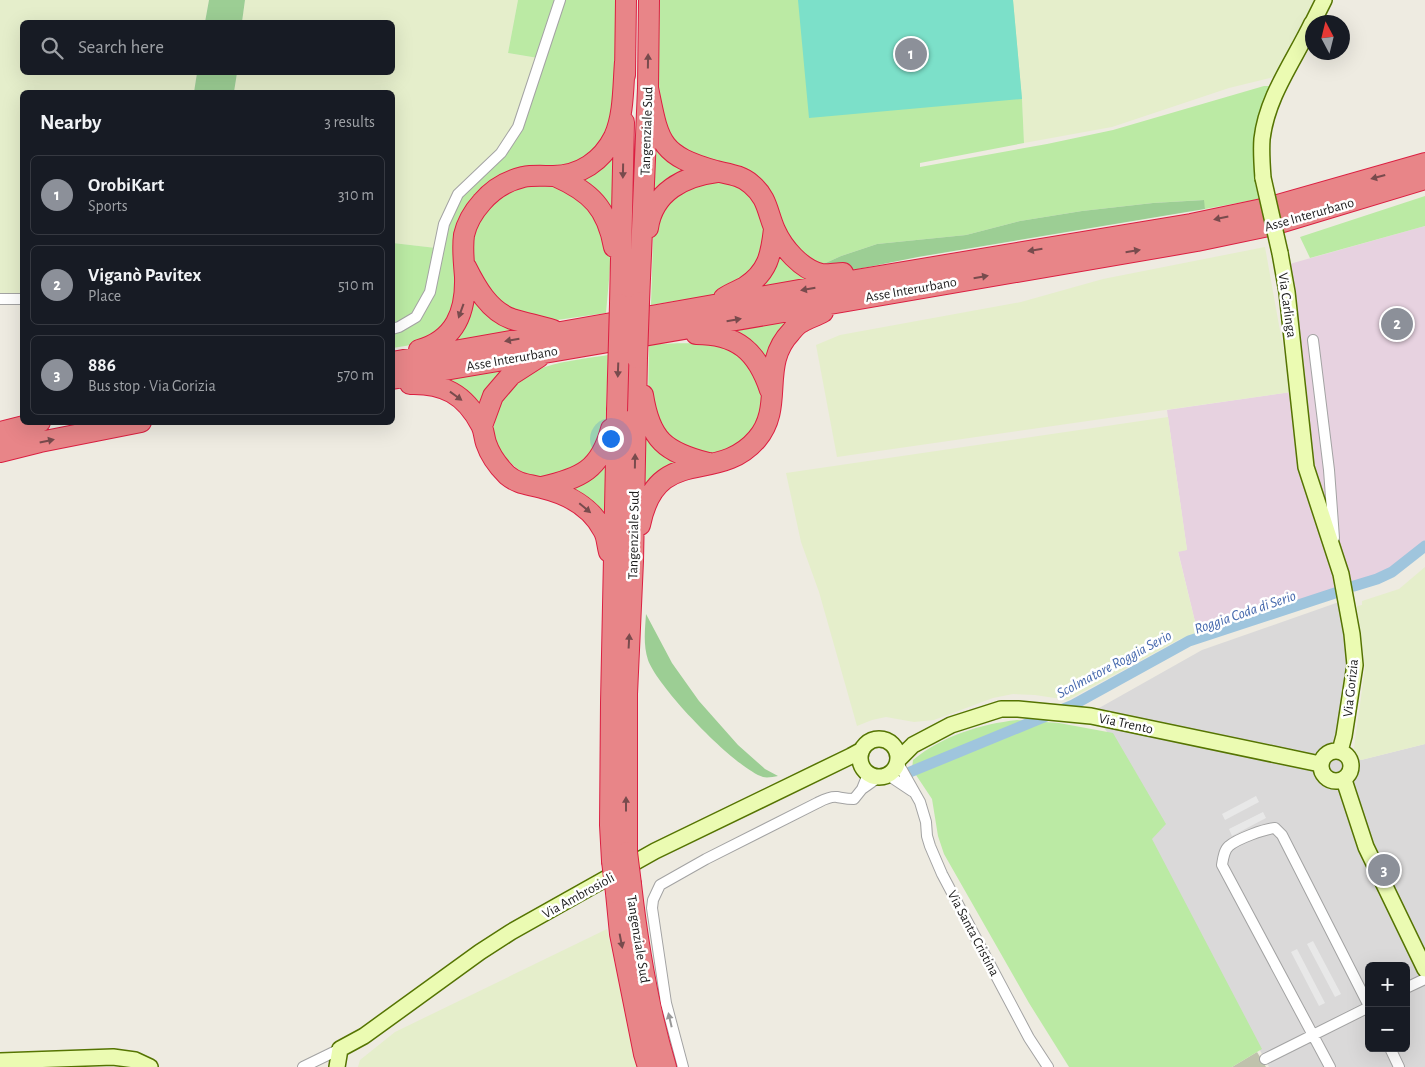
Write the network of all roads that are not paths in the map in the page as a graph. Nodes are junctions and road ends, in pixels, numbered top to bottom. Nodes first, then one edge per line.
1 (560, 0) edge
2 (626, 0) edge
3 (649, 0) edge
4 (1324, 0) edge
5 (1317, 15) edge
6 (1305, 37) edge
7 (625, 62) junction
8 (648, 88) junction
9 (1425, 163) edge
10 (720, 172) junction
11 (555, 176) junction
12 (1425, 179) edge
13 (774, 229) junction
14 (464, 263) junction
15 (856, 280) junction
16 (20, 299) edge
17 (0, 300) edge
18 (847, 300) junction
19 (629, 303) junction
20 (717, 304) junction
21 (395, 328) edge
22 (560, 332) junction
23 (652, 335) junction
24 (1313, 340) dead end
25 (547, 352) junction
26 (395, 356) edge
27 (637, 358) junction
28 (395, 361) edge
29 (395, 378) edge
30 (395, 385) edge
31 (772, 396) junction
32 (617, 411) junction
33 (28, 425) edge
34 (126, 425) edge
35 (482, 426) junction
36 (0, 432) edge
37 (0, 452) edge
38 (708, 464) junction
39 (542, 487) junction
40 (1334, 551) junction
41 (633, 561) junction
42 (614, 571) junction
43 (1346, 594) joint
44 (933, 733) junction
45 (890, 743) junction
46 (862, 750) junction
47 (1340, 751) junction
48 (898, 761) junction
49 (1320, 764) junction
50 (831, 766) junction
51 (875, 774) junction
52 (1344, 780) junction
53 (914, 793) junction
54 (620, 857) junction
55 (623, 889) junction
56 (1425, 968) edge
57 (1425, 978) edge
58 (1410, 986) edge
59 (1365, 999) edge
60 (1365, 1009) edge
61 (1314, 1035) junction
62 (340, 1049) junction
63 (1392, 1052) edge
64 (1265, 1059) dead end
65 (0, 1060) edge
66 (150, 1067) edge
67 (303, 1067) edge
68 (337, 1067) edge
69 (648, 1067) edge
70 (666, 1067) edge
71 (683, 1067) edge
72 (1048, 1067) edge
73 (1330, 1067) edge
74 (1399, 1067) edge

1 - 21 street
2 - 7 highway, Tangenziale Sud
8 -> 3 highway, Tangenziale Sud
4 - 5 street, Via Carlinga
6 - 40 street, Via Carlinga, bridge
7 - 11 highway
7 -> 19 highway, Tangenziale Sud
8 - 10 highway
8 - 19 highway, Tangenziale Sud
9 -> 15 highway, Asse Interurbano
10 - 13 highway
10 - 19 highway
11 - 14 highway
11 - 19 highway
18 -> 12 highway, Asse Interurbano
13 - 15 highway
13 - 20 highway
14 - 22 highway
14 -> 26 highway
15 -> 20 highway, Asse Interurbano
16 - 17 street
23 -> 18 highway, Asse Interurbano
18 - 31 highway
19 - 27 highway, Tangenziale Sud, bridge
19 -> 32 highway, Tangenziale Sud, bridge
20 - 22 highway, Asse Interurbano
22 -> 28 highway, Asse Interurbano
23 - 25 highway, Asse Interurbano
23 - 31 highway
24 - 40 street
25 - 29 highway, Asse Interurbano
25 - 35 highway
27 - 38 highway
41 -> 27 highway, Tangenziale Sud
30 -> 35 highway
31 - 38 highway
32 - 39 highway
32 - 42 highway, Tangenziale Sud
33 - 36 highway
37 -> 34 highway
35 - 39 highway
38 - 41 highway
39 -> 42 highway
40 - 43 street, Via Carlinga
54 -> 41 highway, Tangenziale Sud
42 - 54 highway, Tangenziale Sud
43 - 47 street, Via Gorizia
44 - 45 street, Via Trento
44 - 48 street, Via Trento
44 - 49 street, Via Trento
45 - 46 street
45 - 48 street
46 - 50 street, Via Ambrosioli
46 - 51 street
47 - 49 street
47 - 52 street
48 - 51 street
48 - 53 street, Via Santa Cristina
49 - 52 street
50 - 51 street
50 - 62 street, Via Ambrosioli
51 - 53 street
71 -> 51 street
52 - 56 street
53 - 72 street, Via Santa Cristina
54 - 55 highway, Tangenziale Sud, bridge
55 -> 69 highway, Tangenziale Sud
55 - 70 highway, Tangenziale Sud
57 - 58 street
59 - 61 street
60 - 61 street
61 - 64 street
61 - 73 street
62 - 67 street
62 - 68 street
63 - 74 street
65 - 66 street

